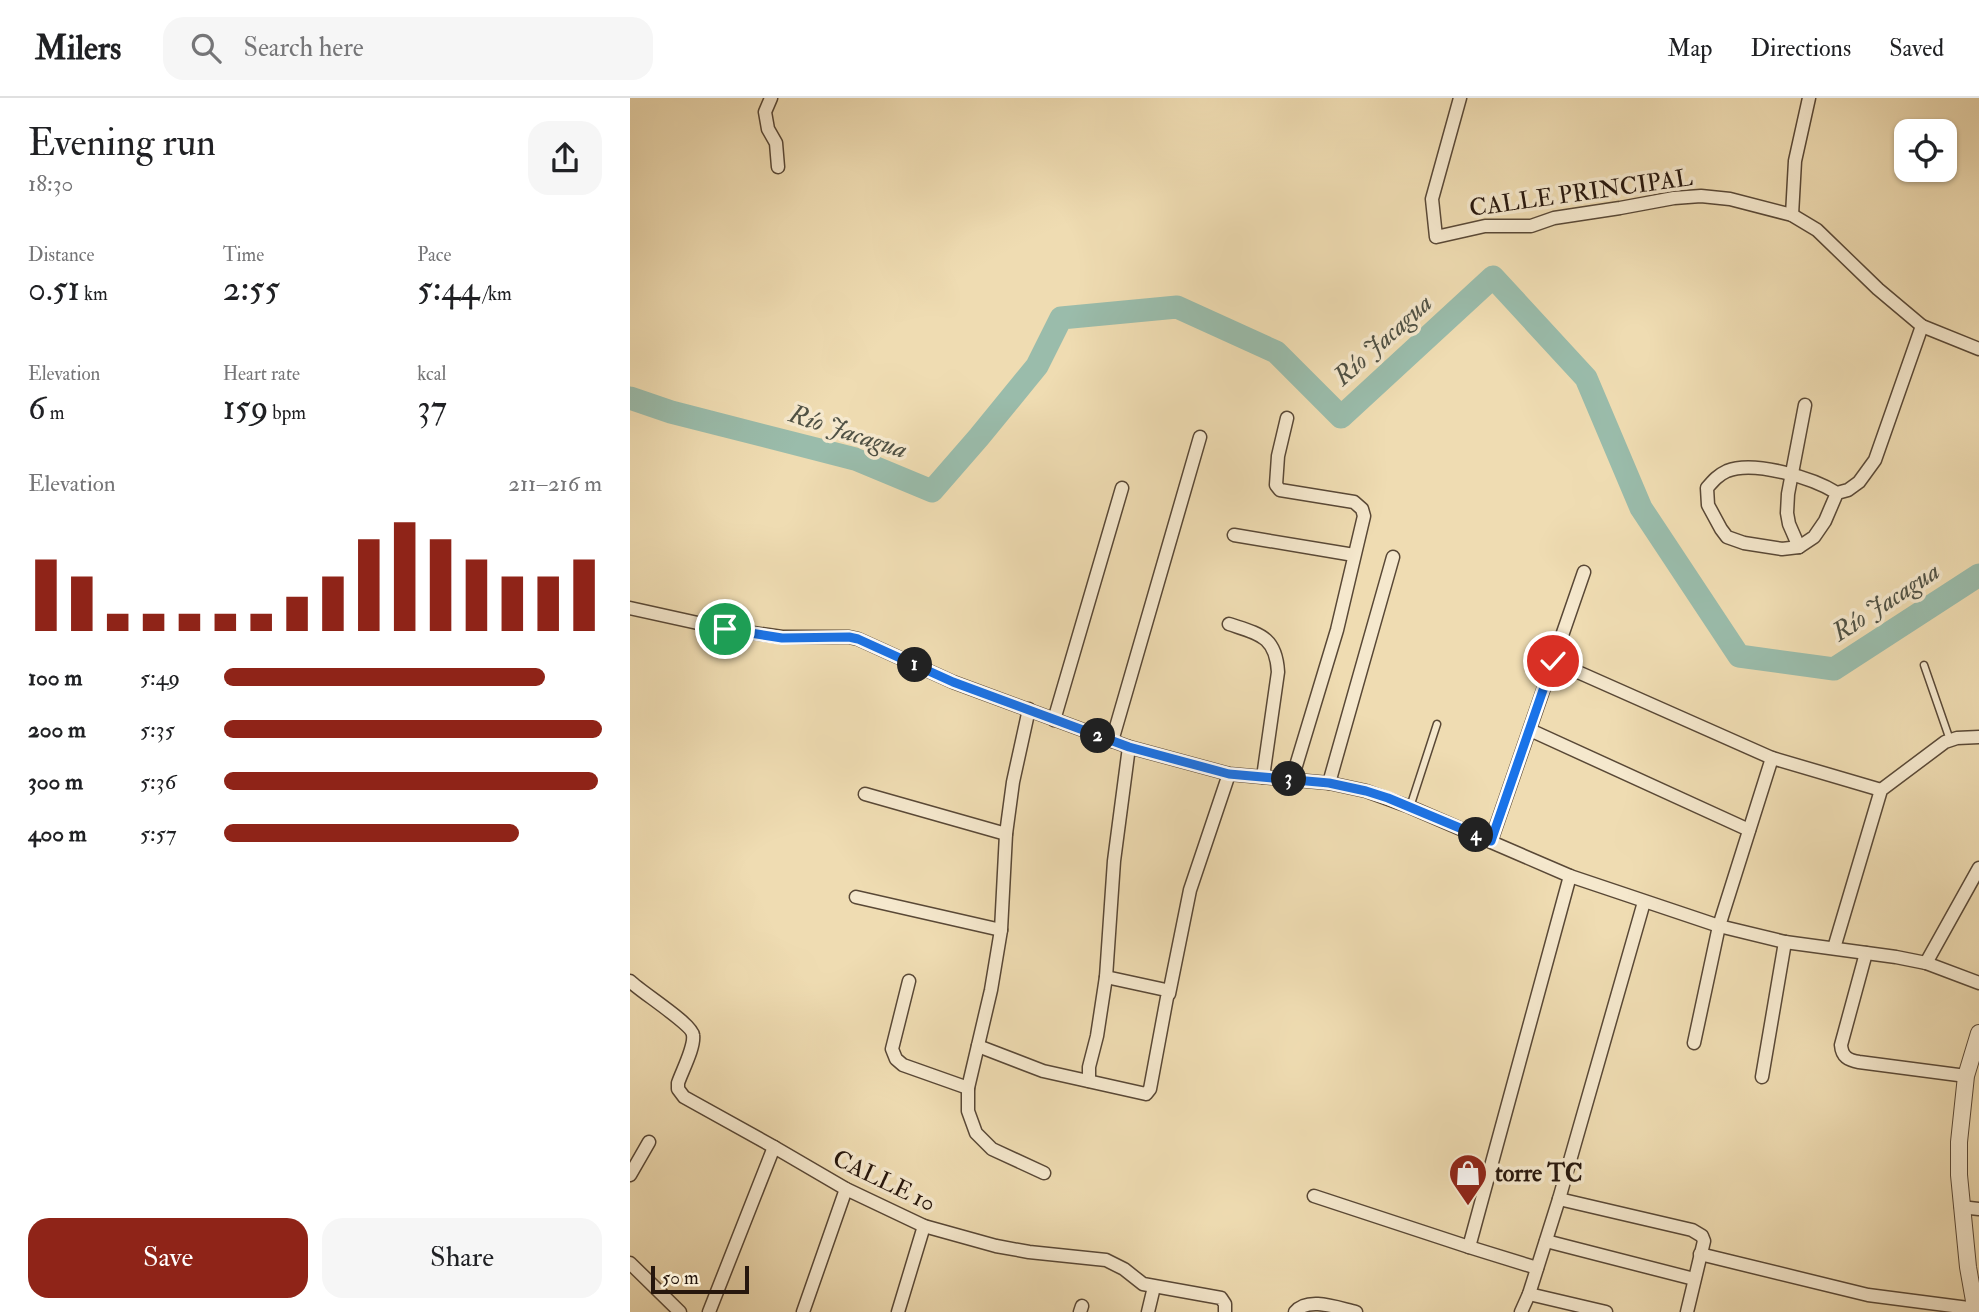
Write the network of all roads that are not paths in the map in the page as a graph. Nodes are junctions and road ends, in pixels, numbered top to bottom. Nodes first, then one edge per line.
1 (771, 98) edge
2 (1460, 98) edge
3 (1809, 98) edge
4 (778, 167) dead end
5 (1792, 215) junction
6 (1922, 326) junction
7 (1979, 349) edge
8 (1805, 405) dead end
9 (1287, 418) dead end
10 (1199, 437) dead end
11 (1792, 475) junction
12 (1122, 488) dead end
13 (1837, 493) junction
14 (1234, 535) dead end
15 (1799, 547) junction
16 (1354, 555) junction
17 (1393, 557) dead end
18 (1584, 572) dead end
19 (630, 608) edge
20 (1229, 624) dead end
21 (1553, 661) junction
22 (1924, 665) dead end
23 (1029, 709) junction
24 (1054, 720) junction
25 (1437, 724) dead end
26 (1530, 730) junction
27 (1979, 737) edge
28 (1950, 740) junction
29 (1112, 741) junction
30 (1129, 747) junction
31 (1772, 758) junction
32 (1229, 774) junction
33 (1263, 777) junction
34 (1292, 779) junction
35 (1329, 783) junction
36 (1881, 790) junction
37 (865, 794) dead end
38 (1410, 807) junction
39 (1749, 830) junction
40 (1006, 834) junction
41 (1491, 841) junction
42 (1979, 868) edge
43 (1570, 876) junction
44 (856, 897) dead end
45 (1644, 902) junction
46 (1719, 926) junction
47 (1001, 930) junction
48 (1784, 942) junction
49 (1834, 948) junction
50 (1866, 953) junction
51 (1926, 963) junction
52 (1106, 977) junction
53 (630, 981) edge
54 (909, 981) dead end
55 (1979, 983) edge
56 (1169, 994) junction
57 (1979, 1033) edge
58 (1694, 1044) dead end
59 (978, 1046) junction
60 (1966, 1076) junction
61 (1762, 1077) dead end
62 (1089, 1081) junction
63 (968, 1088) junction
64 (649, 1142) dead end
65 (775, 1147) junction
66 (1044, 1173) dead end
67 (630, 1175) edge
68 (846, 1189) junction
69 (1314, 1195) dead end
70 (1559, 1199) junction
71 (1962, 1207) junction
72 (1979, 1209) edge
73 (924, 1226) junction
74 (1546, 1241) junction
75 (1469, 1247) junction
76 (1700, 1254) junction
77 (630, 1263) edge
78 (1537, 1268) junction
79 (1694, 1279) junction
80 (1154, 1287) junction
81 (1529, 1294) junction
82 (1224, 1306) edge
83 (1976, 1311) edge
84 (680, 1312) edge
85 (709, 1312) edge
86 (803, 1312) edge
87 (898, 1312) edge
88 (1148, 1312) edge
89 (1295, 1312) edge
90 (1356, 1312) edge
91 (1521, 1312) edge
92 (1606, 1312) edge
93 (1687, 1312) edge

1 - 4 street
2 - 5 street, CALLE PRINCIPAL
3 - 5 street
5 - 6 street, CALLE PRINCIPAL
6 - 7 street, CALLE PRINCIPAL
6 - 13 street
8 - 11 street
9 - 16 street
10 - 29 street
11 - 13 street
11 - 15 street
11 - 15 street
12 - 24 street
13 - 15 street
14 - 16 street
16 - 34 street
17 - 35 street
18 - 21 street
19 - 23 street
20 - 33 street
21 - 26 street
21 - 31 street
22 - 28 lane
23 - 24 street
23 - 40 street
24 - 29 street
25 - 38 lane
26 - 39 street
26 - 41 street
27 - 28 street
28 - 36 street
29 - 30 street
30 - 32 street
30 - 52 street
31 - 36 street
31 - 39 street
32 - 33 street
32 - 56 street
33 - 34 street
34 - 35 street
35 - 38 street
36 - 49 street
37 - 40 street
38 - 41 street
39 - 46 street
40 - 47 street
41 - 43 street
42 - 51 street
43 - 45 street
43 - 75 street
44 - 47 street
45 - 46 street
45 - 70 street
46 - 48 street
46 - 58 street
47 - 59 street
48 - 49 street
48 - 61 street
49 - 50 street
50 - 51 street
50 - 60 street
51 - 55 street
52 - 56 street
52 - 62 street
53 - 65 street, CALLE 10
54 - 63 street
56 - 62 street
57 - 60 street
59 - 62 street
59 - 63 street
60 - 71 street
63 - 66 street
64 - 67 street
65 - 68 street, CALLE 10
65 - 85 street
68 - 73 street, CALLE 10
68 - 86 street
69 - 75 street
70 - 74 street
70 - 76 street
71 - 72 street
71 - 83 street
73 - 80 street, CALLE 10
73 - 87 street
74 - 78 street
74 - 79 street
75 - 78 street
76 - 79 street
76 - 83 street
77 - 84 street
78 - 81 street
79 - 93 street
80 - 82 street, CALLE 10
80 - 88 street
81 - 91 street
81 - 92 street
89 - 90 street

